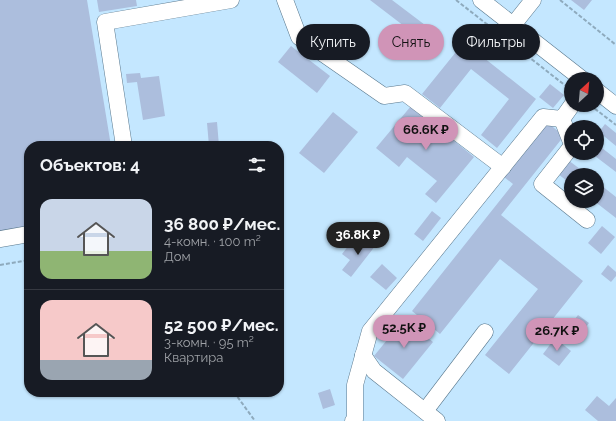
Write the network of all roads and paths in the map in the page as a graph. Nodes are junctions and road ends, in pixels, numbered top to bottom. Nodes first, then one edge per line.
1 (231, 0) edge
2 (285, 0) edge
3 (456, 0) edge
4 (481, 0) edge
5 (533, 0) edge
6 (560, 0) edge
7 (512, 24) edge
8 (514, 24) edge
9 (616, 45) edge
10 (540, 46) edge
11 (573, 72) edge
12 (564, 85) edge
13 (604, 97) edge
14 (616, 106) edge
15 (567, 112) edge
16 (599, 112) edge
17 (562, 119) junction
18 (564, 124) edge
19 (616, 125) edge
20 (123, 141) edge
21 (564, 156) edge
22 (504, 167) junction
23 (587, 220) dead end
24 (24, 235) edge
25 (0, 239) edge
26 (24, 261) edge
27 (0, 265) edge
28 (485, 332) dead end
29 (364, 356) junction
30 (238, 397) edge
31 (431, 416) edge
32 (255, 421) edge
33 (353, 421) edge

1 - 20 street
2 - 22 street
3 - 12 path
4 - 7 street
5 - 8 street
6 - 9 path
10 - 11 street
13 - 14 street
15 - 17 street
16 - 19 path
17 - 18 street
17 - 22 street
21 - 23 street
22 - 29 street
24 - 25 street
26 - 27 path
28 - 31 street
29 - 31 street
29 - 33 street
30 - 32 path

